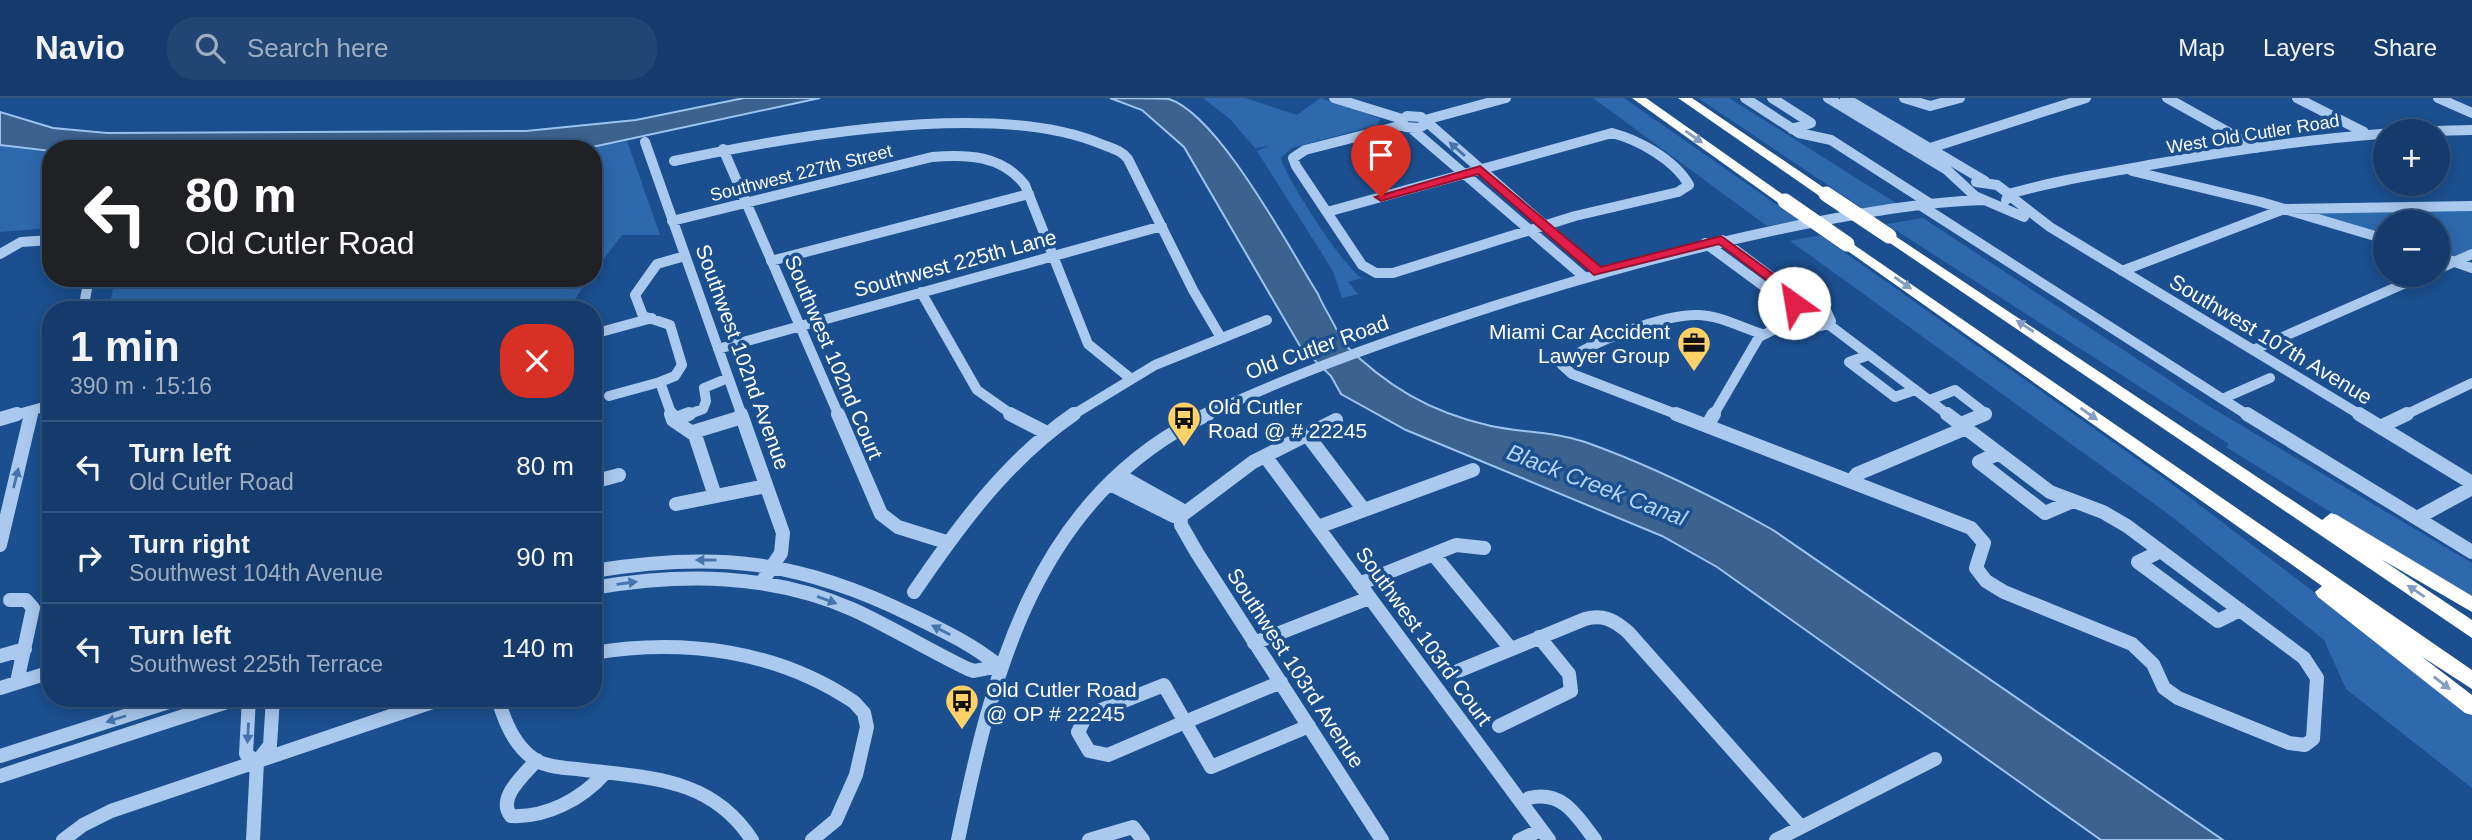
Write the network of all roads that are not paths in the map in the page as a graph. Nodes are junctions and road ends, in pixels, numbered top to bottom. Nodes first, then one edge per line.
1 (1334, 98) edge
2 (1506, 98) edge
3 (1638, 98) edge
4 (1684, 98) edge
5 (1745, 98) edge
6 (1772, 98) edge
7 (1828, 98) edge
8 (1845, 98) edge
9 (1904, 98) edge
10 (1960, 98) edge
11 (2086, 98) edge
12 (2168, 98) edge
13 (2297, 98) edge
14 (2438, 98) edge
15 (2472, 113) edge
16 (859, 118) dead end
17 (1426, 121) junction
18 (1406, 124) junction
19 (1090, 128) dead end
20 (1792, 129) junction
21 (2472, 130) edge
22 (2364, 133) junction
23 (645, 142) dead end
24 (2257, 148) junction
25 (723, 149) junction
26 (1930, 149) junction
27 (1918, 152) junction
28 (1293, 158) joint
29 (674, 161) dead end
30 (1480, 170) junction
31 (2128, 170) junction
32 (1464, 174) junction
33 (1984, 181) junction
34 (1997, 185) junction
35 (2040, 185) junction
36 (1968, 189) junction
37 (1029, 194) junction
38 (2009, 195) junction
39 (1941, 201) junction
40 (1988, 201) junction
41 (746, 202) junction
42 (1924, 204) junction
43 (2472, 205) edge
44 (2284, 209) junction
45 (1326, 212) junction
46 (672, 220) junction
47 (1544, 225) junction
48 (1162, 226) junction
49 (2050, 227) junction
50 (1528, 230) junction
51 (2373, 235) edge
52 (1721, 240) junction
53 (42, 241) edge
54 (1705, 243) junction
55 (0, 254) edge
56 (2472, 254) edge
57 (685, 256) junction
58 (1053, 256) junction
59 (2450, 260) edge
60 (771, 261) junction
61 (2455, 262) junction
62 (2450, 264) edge
63 (1758, 268) junction
64 (2472, 268) edge
65 (2122, 271) junction
66 (1598, 272) junction
67 (1743, 272) junction
68 (1583, 276) junction
69 (2397, 287) edge
70 (921, 292) junction
71 (1805, 302) junction
72 (1791, 306) junction
73 (653, 318) junction
74 (1267, 320) dead end
75 (1794, 320) junction
76 (1828, 324) junction
77 (799, 327) junction
78 (602, 332) edge
79 (1762, 334) junction
80 (1220, 336) junction
81 (2049, 342) junction
82 (718, 349) junction
83 (2253, 350) junction
84 (1869, 355) junction
85 (2270, 377) dead end
86 (728, 378) junction
87 (1130, 378) junction
88 (660, 382) junction
89 (2472, 383) edge
90 (1915, 390) junction
91 (609, 396) dead end
92 (2222, 399) junction
93 (1930, 400) junction
94 (42, 408) edge
95 (32, 411) junction
96 (696, 412) junction
97 (742, 417) junction
98 (0, 419) edge
99 (673, 420) junction
100 (1336, 420) dead end
101 (1707, 426) junction
102 (1964, 426) junction
103 (709, 427) junction
104 (2381, 427) junction
105 (693, 432) junction
106 (1047, 433) junction
107 (1308, 436) junction
108 (1999, 453) junction
109 (1265, 456) junction
110 (1473, 470) dead end
111 (620, 475) dead end
112 (1114, 479) junction
113 (602, 480) edge
114 (1852, 480) junction
115 (2472, 482) edge
116 (766, 486) junction
117 (2472, 488) edge
118 (715, 496) junction
119 (2073, 501) junction
120 (676, 504) dead end
121 (1364, 510) junction
122 (1181, 516) junction
123 (2417, 518) junction
124 (1318, 527) junction
125 (2257, 531) junction
126 (946, 542) junction
127 (0, 545) edge
128 (1484, 548) dead end
129 (2161, 551) junction
130 (2472, 552) edge
131 (1433, 554) junction
132 (774, 565) junction
133 (602, 570) edge
134 (762, 582) junction
135 (1359, 584) junction
136 (602, 587) edge
137 (914, 592) dead end
138 (1369, 597) junction
139 (10, 600) dead end
140 (2472, 605) edge
141 (2240, 610) junction
142 (2472, 630) edge
143 (1539, 637) junction
144 (1254, 643) junction
145 (25, 649) junction
146 (1511, 649) junction
147 (602, 651) edge
148 (0, 656) edge
149 (999, 666) junction
150 (1458, 671) dead end
151 (42, 675) edge
152 (2472, 681) edge
153 (17, 682) junction
154 (1281, 682) junction
155 (0, 688) edge
156 (2472, 706) edge
157 (153, 707) edge
158 (211, 707) edge
159 (249, 707) edge
160 (272, 707) edge
161 (418, 707) edge
162 (501, 707) edge
163 (867, 722) joint
164 (1185, 723) junction
165 (1310, 726) junction
166 (1499, 726) dead end
167 (0, 756) edge
168 (1934, 759) dead end
169 (537, 760) junction
170 (257, 762) junction
171 (1211, 767) joint
172 (605, 773) junction
173 (0, 776) edge
174 (1529, 798) dead end
175 (836, 823) joint
176 (1801, 827) junction
177 (1545, 835) edge
178 (63, 840) edge
179 (253, 840) edge
180 (752, 840) edge
181 (812, 840) edge
182 (958, 840) edge
183 (1089, 840) edge
184 (1143, 840) edge
185 (1382, 840) edge
186 (1519, 840) edge
187 (1595, 840) edge
188 (1776, 840) edge

1 - 18 street
2 - 17 street
3 -> 125 highway, bridge
81 -> 4 highway, bridge
5 - 20 street
6 - 20 street
7 - 27 street
8 - 26 street
9 - 10 street
11 - 26 street
12 - 24 street
13 - 22 street
14 - 15 street
16 - 25 street
17 - 18 street
30 -> 17 street
18 - 28 street
18 - 32 street
19 - 48 street
20 - 42 street
21 - 22 street, West Old Cutler Road
22 - 24 street, West Old Cutler Road
23 - 46 street, Southwest 102nd Avenue
24 - 31 street, West Old Cutler Road
25 - 29 street
25 - 41 street, Southwest 102nd Court
26 - 27 street
26 - 33 street
27 - 36 street
28 - 45 street
30 - 32 street
30 - 47 street
30 - 47 street
31 - 35 street, West Old Cutler Road
31 - 44 street
32 - 45 street
32 - 50 street
33 - 34 street
33 - 36 street, Old Cutler Road
34 - 35 street, West Old Cutler Road
34 - 38 street
35 - 38 street, West Old Cutler Road
36 - 39 street, Old Cutler Road
36 - 40 street
37 - 41 street, Southwest 227th Street
37 - 58 street
37 - 60 street
38 - 40 street, West Old Cutler Road
38 - 49 street
39 - 40 street, Old Cutler Road
39 - 42 street, Old Cutler Road
40 - 49 street
41 - 46 street, Southwest 227th Street
41 - 60 street, Southwest 102nd Court
42 - 52 street, Old Cutler Road
42 - 92 street
43 - 44 street
44 - 51 street
44 - 65 street
45 - 50 street
46 - 57 street, Southwest 102nd Avenue
47 - 50 street
47 - 66 street
48 - 58 street, Southwest 225th Lane
48 - 80 street
49 - 65 street, Southwest 107th Avenue
50 - 68 street
52 - 54 street, Old Cutler Road
52 - 63 street
53 - 55 street
54 - 66 street, Old Cutler Road
54 - 67 street
56 - 61 street
57 - 73 street
57 - 82 street, Southwest 102nd Avenue
58 - 70 street, Southwest 225th Lane
58 - 87 street
59 - 61 street
60 - 77 street, Southwest 102nd Court
61 - 62 street
61 - 64 street
63 - 67 street
63 - 71 street
65 - 83 street, Southwest 107th Avenue
66 - 68 street, Old Cutler Road
67 - 72 street
68 - 112 street, Old Cutler Road
69 - 83 street
70 - 77 street, Southwest 225th Lane
70 - 106 street
71 - 72 street
71 - 76 street
72 - 75 street
73 - 78 street
73 - 88 street
74 - 80 street
75 - 76 street
75 - 79 street
76 - 84 street
77 - 82 street, Southwest 225th Lane
77 - 126 street, Southwest 102nd Court
79 - 101 street
79 - 101 street
80 - 87 street
81 - 140 highway
142 -> 81 highway
82 - 86 street, Southwest 102nd Avenue
83 - 104 street, Southwest 107th Avenue
84 - 90 street
84 - 90 street
85 - 92 street
86 - 96 street
86 - 97 street, Southwest 102nd Avenue
87 - 106 street
88 - 91 street
88 - 99 street
89 - 104 street
90 - 93 street
92 - 123 street
93 - 102 street
93 - 102 street
94 - 95 street
95 - 98 street
127 -> 95 street
96 - 99 street
96 - 103 street
97 - 103 street
97 - 116 street, Southwest 102nd Avenue
99 - 105 street
100 - 107 street
101 - 114 street
102 - 108 street
102 - 114 street
103 - 105 street
104 - 115 street, Southwest 107th Avenue
105 - 118 street
106 - 126 street
107 - 109 street
107 - 121 street
108 - 119 street
108 - 119 street
109 - 122 street
109 - 124 street, Southwest 103rd Court
110 - 121 street
111 - 113 street
112 - 122 street
112 - 149 street, Old Cutler Road
114 - 141 street
116 - 118 street
116 - 132 street, Southwest 102nd Avenue
117 - 123 street
118 - 120 street
119 - 129 street
121 - 124 street
122 - 144 street, Southwest 103rd Avenue
123 - 130 street
124 - 135 street, Southwest 103rd Court
125 - 152 highway
125 -> 156 highway
126 - 137 street
128 - 131 street
129 - 141 street
129 - 141 street
131 - 135 street
131 - 146 street
132 -> 133 street
132 - 134 street, Southwest 102nd Avenue
149 -> 132 street
136 -> 134 street
134 -> 149 street
135 - 138 street, Southwest 103rd Court
138 - 144 street
138 - 177 street, Southwest 103rd Court
139 - 145 street
143 - 146 street
143 - 166 street
143 - 176 street
144 - 154 street, Southwest 103rd Avenue
145 - 148 street
145 - 153 street
146 - 150 street
147 - 163 street
149 - 182 street, Old Cutler Road
151 - 153 street
153 - 155 street
154 - 164 street
154 - 165 street, Southwest 103rd Avenue
157 -> 167 street
158 - 173 street
159 -> 170 street
160 - 170 street
161 - 170 street
162 - 169 street
163 - 175 street
164 - 164 street
164 - 171 street
165 - 171 street
165 - 185 street, Southwest 103rd Avenue
168 - 176 street
169 - 172 street
169 - 172 street
170 - 178 street
170 - 179 street
172 - 180 street
174 - 187 street
175 - 181 street
176 - 188 street
177 - 186 street
183 - 184 street

